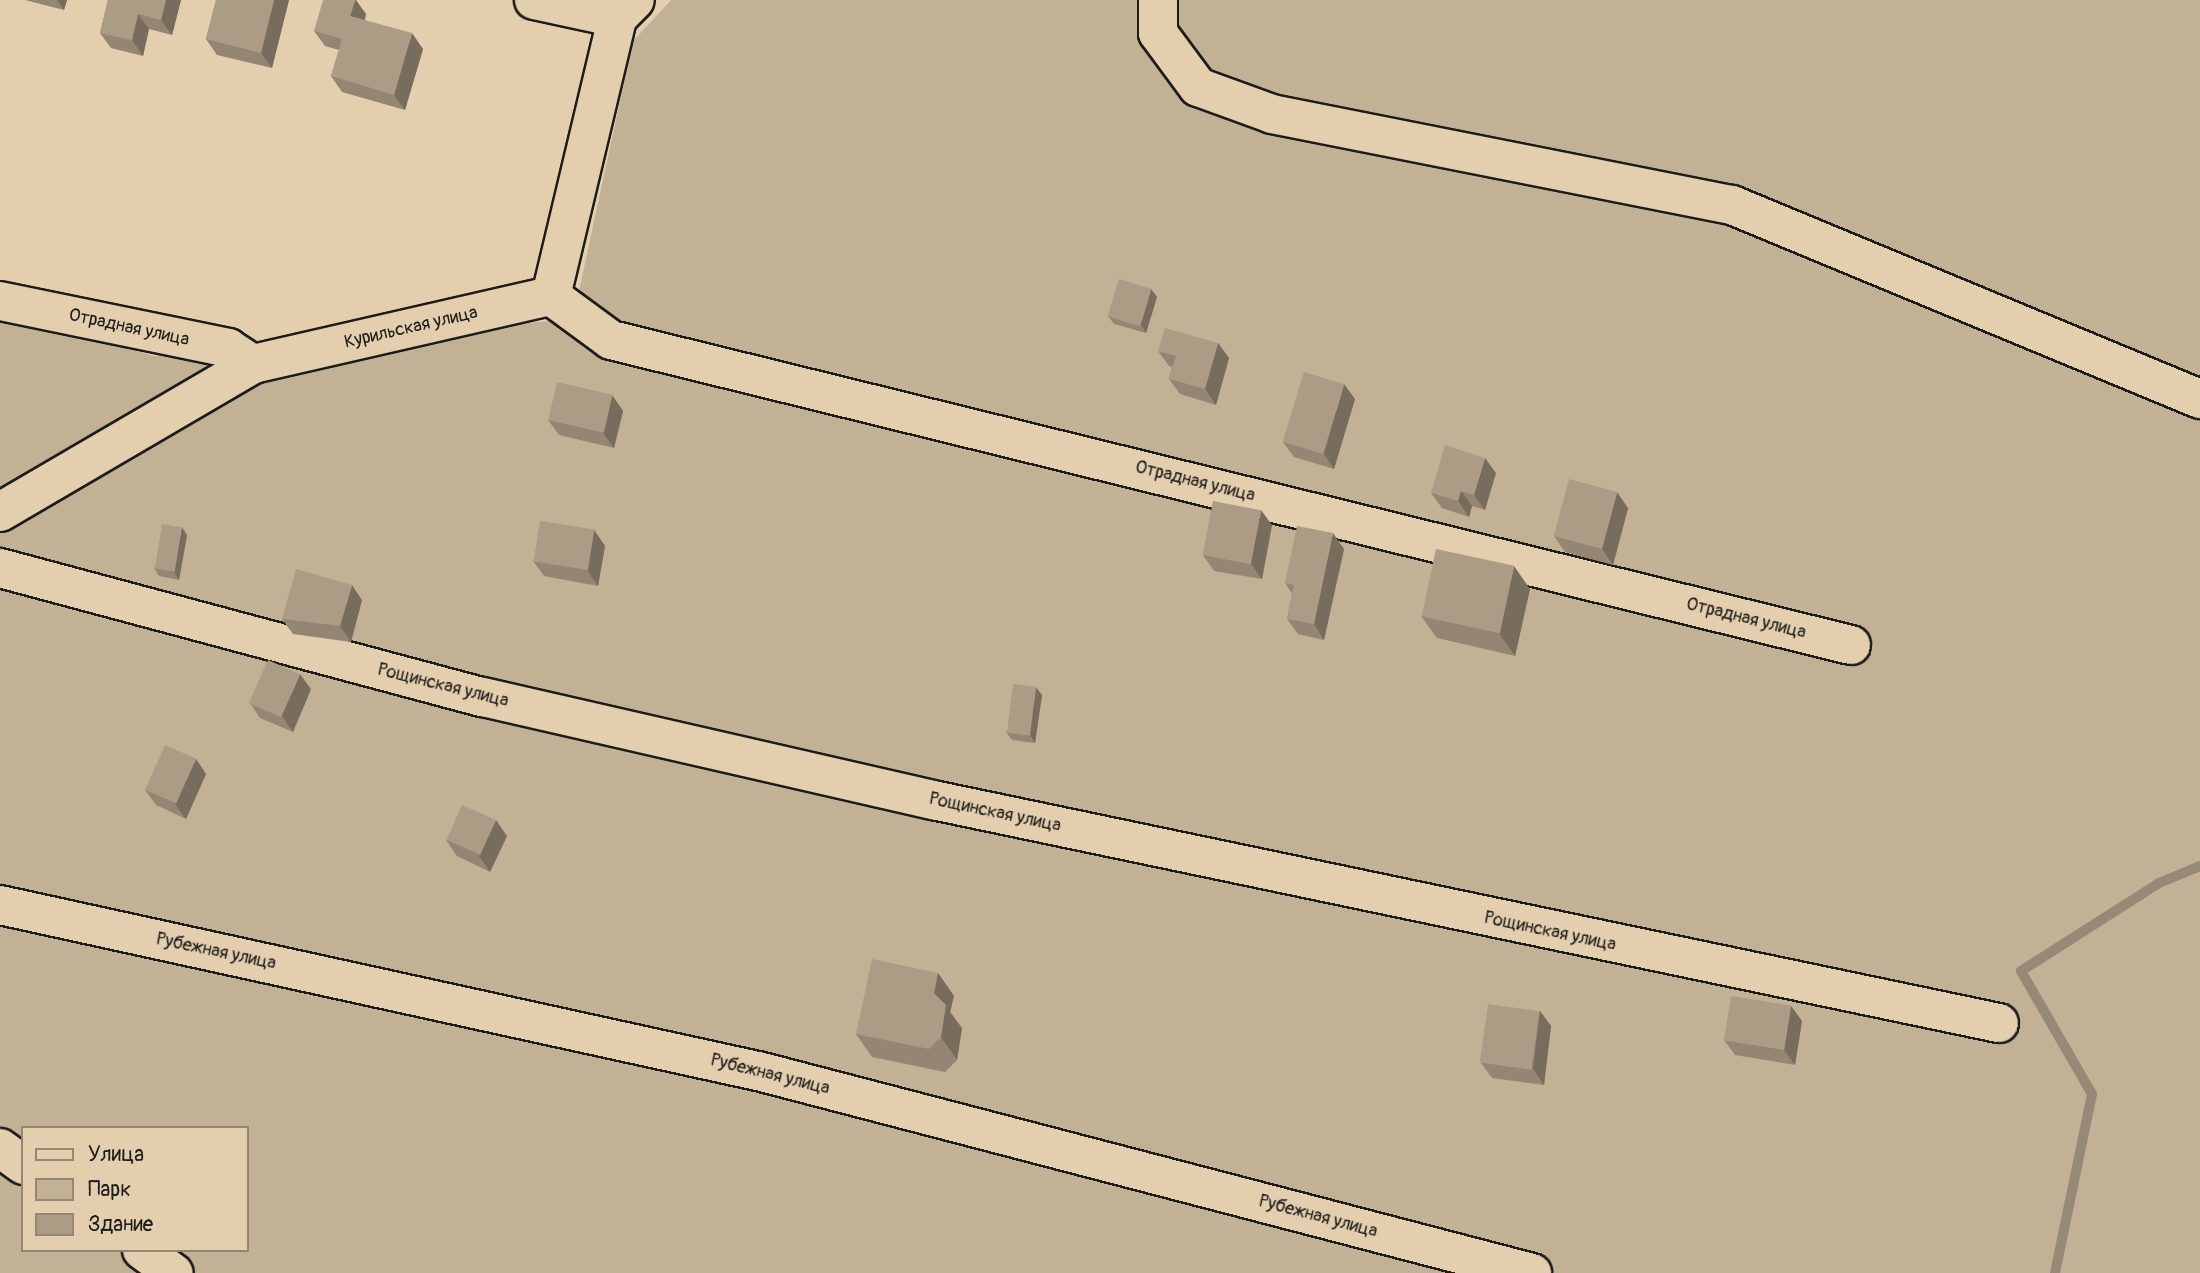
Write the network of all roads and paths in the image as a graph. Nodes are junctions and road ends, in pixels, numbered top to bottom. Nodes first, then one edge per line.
1 (534, 0) edge
2 (1158, 0) edge
3 (626, 9) edge
4 (551, 296) junction
5 (0, 301) edge
6 (253, 364) junction
7 (2200, 399) edge
8 (0, 512) edge
9 (0, 568) edge
10 (1852, 645) dead end
11 (0, 905) edge
12 (1999, 1023) dead end
13 (0, 1148) edge
14 (21, 1164) edge
15 (145, 1252) edge
16 (174, 1273) edge
17 (1532, 1273) edge

1 - 3 street
2 - 7 street
3 - 4 street
4 - 6 street, Курильская улица
4 - 10 street, Отрадная улица
5 - 6 street, Отрадная улица
6 - 8 street, Курильская улица
9 - 12 street, Рощинская улица
11 - 17 street, Рубежная улица
13 - 14 street
15 - 16 street

